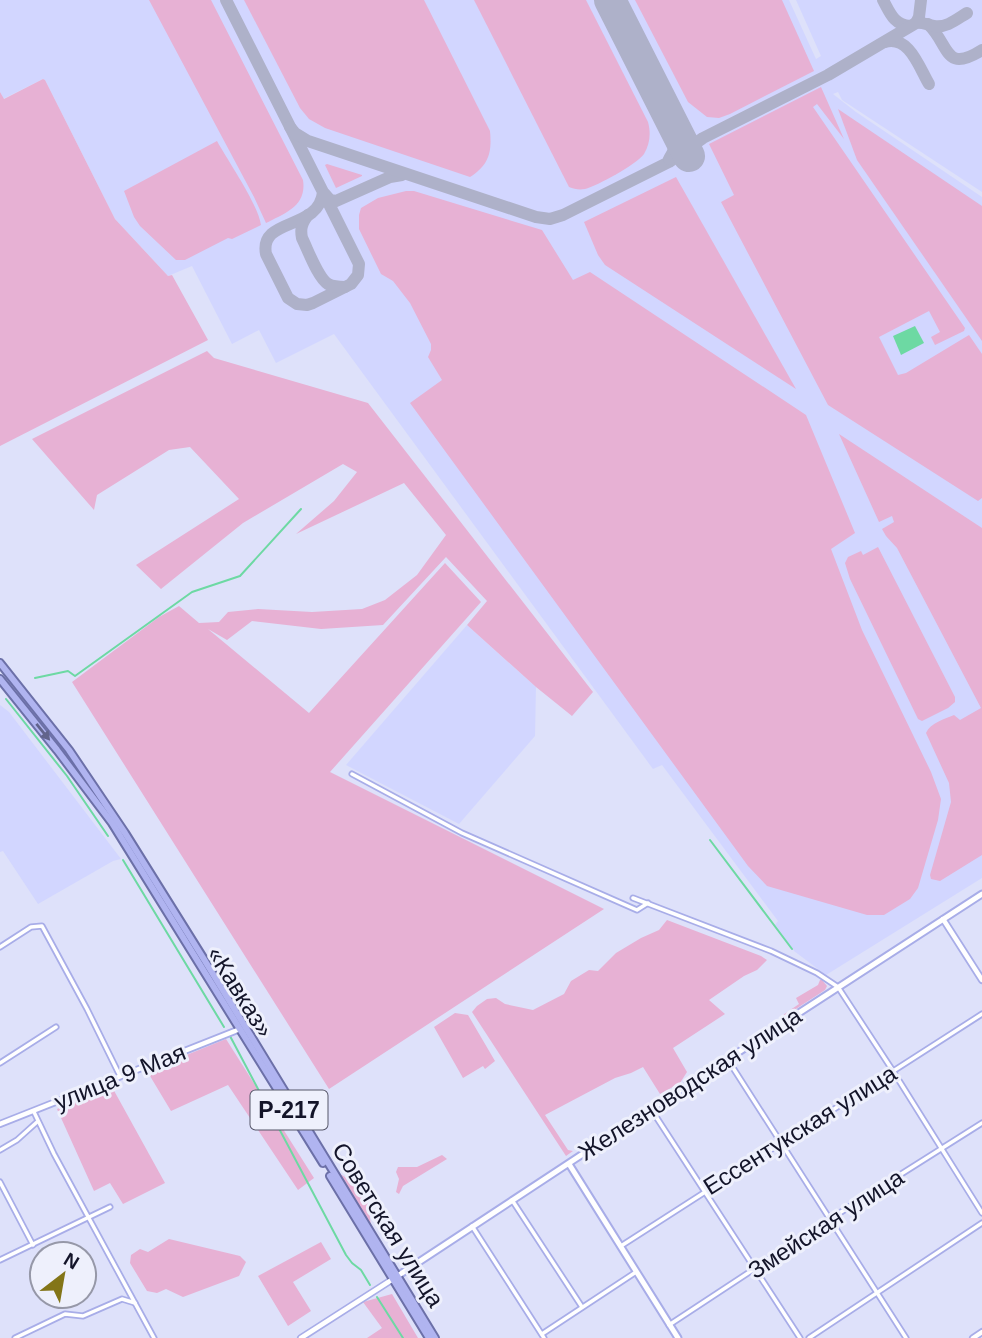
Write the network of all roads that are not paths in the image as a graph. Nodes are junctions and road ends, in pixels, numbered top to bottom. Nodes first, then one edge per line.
1 (0, 663) edge
2 (0, 679) edge
3 (352, 774) dead end
4 (982, 894) edge
5 (633, 898) dead end
6 (648, 903) junction
7 (943, 919) junction
8 (0, 947) edge
9 (982, 980) edge
10 (838, 987) junction
11 (982, 1014) edge
12 (56, 1027) dead end
13 (240, 1029) junction
14 (727, 1059) junction
15 (0, 1063) edge
16 (893, 1071) junction
17 (121, 1076) junction
18 (287, 1096) joint
19 (651, 1109) junction
20 (34, 1112) junction
21 (38, 1121) junction
22 (982, 1123) edge
23 (0, 1124) edge
24 (780, 1143) junction
25 (0, 1150) edge
26 (941, 1150) junction
27 (569, 1164) junction
28 (0, 1182) edge
29 (705, 1190) junction
30 (512, 1200) junction
31 (110, 1207) dead end
32 (982, 1213) edge
33 (89, 1218) junction
34 (830, 1219) junction
35 (982, 1223) edge
36 (472, 1226) junction
37 (30, 1240) edge
38 (43, 1240) edge
39 (28, 1247) edge
40 (620, 1247) junction
41 (0, 1259) edge
42 (755, 1269) junction
43 (636, 1272) junction
44 (396, 1277) junction
45 (877, 1292) junction
46 (135, 1303) junction
47 (582, 1307) junction
48 (669, 1325) junction
49 (982, 1332) edge
50 (543, 1336) edge
51 (15, 1338) edge
52 (154, 1338) edge
53 (301, 1338) edge
54 (429, 1338) edge
55 (435, 1338) edge
56 (678, 1338) edge
57 (800, 1338) edge
58 (809, 1338) edge
59 (906, 1338) edge
60 (972, 1338) edge

1 - 18 highway, «Кавказ» / Р-217
2 -> 13 highway, «Кавказ» / Р-217
3 - 6 street
4 - 7 main road, Железноводская улица
5 - 6 street
6 - 10 street
7 - 9 street
7 - 10 main road, Железноводская улица
8 - 17 street
10 - 14 main road, Железноводская улица
10 - 16 street
11 - 16 street, Ессентукская улица
12 - 15 street
13 - 17 street, улица 9 Мая
13 - 44 highway, «Кавказ» / Р-217
14 - 19 main road, Железноводская улица
14 - 24 street
16 - 24 street, Ессентукская улица
16 - 26 street
17 - 20 street, улица 9 Мая
18 - 44 highway, Советская улица / Р-217
19 - 27 main road, Железноводская улица
19 - 29 street
20 - 21 street
20 - 23 street, улица 9 Мая
21 - 25 street
21 - 33 street
22 - 26 street, Змейская улица
24 - 29 street, Ессентукская улица
24 - 34 street
26 - 32 street
26 - 34 street, Змейская улица
27 - 30 main road, Железноводская улица
27 - 40 main road
28 - 37 street
29 - 40 street, Ессентукская улица
29 - 42 street
30 - 36 main road, Железноводская улица
30 - 47 street
31 - 33 street
33 - 38 street
33 - 46 street
34 - 42 street, Змейская улица
34 - 45 street
35 - 45 street
36 - 44 main road, Железноводская улица
36 - 50 street
39 - 41 street
40 - 43 main road
42 - 48 street, Змейская улица
42 - 57 street
43 - 47 street
43 - 48 main road
44 - 53 street
44 - 54 highway, «Кавказ» / Р-217
44 - 55 highway, Советская улица / Р-217
45 - 58 street
45 - 59 street
46 - 51 street
46 - 52 street
47 - 50 street
48 - 56 main road
49 - 60 street

